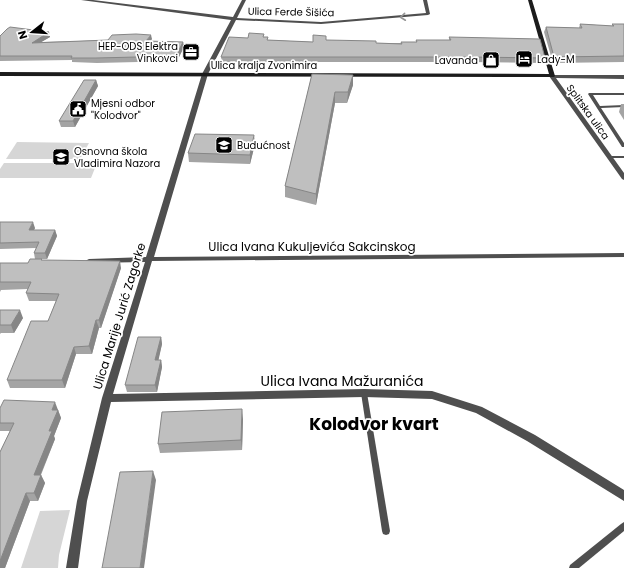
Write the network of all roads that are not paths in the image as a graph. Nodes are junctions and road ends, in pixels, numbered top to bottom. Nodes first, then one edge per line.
1 (83, 0) edge
2 (244, 0) edge
3 (425, 0) edge
4 (530, 0) edge
5 (234, 20) junction
6 (0, 74) edge
7 (205, 74) junction
8 (552, 76) junction
9 (624, 77) edge
10 (624, 94) edge
11 (624, 106) edge
12 (598, 107) junction
13 (624, 146) edge
14 (610, 157) junction
15 (624, 157) edge
16 (624, 178) edge
17 (624, 255) edge
18 (149, 259) junction
19 (80, 261) edge
20 (364, 393) junction
21 (107, 398) junction
22 (624, 496) edge
23 (624, 526) edge
24 (386, 531) dead end
25 (72, 568) edge
26 (573, 568) edge

1 - 5 street
2 - 5 street, Ulica Marije Jurić Zagorke
3 -> 5 street, Ulica Ferde Šišića
4 - 8 main road
5 - 7 street, Ulica Marije Jurić Zagorke
6 - 7 main road, Ulica kralja Zvonimira
7 - 8 main road, Ulica kralja Zvonimira
7 - 18 street, Ulica Marije Jurić Zagorke
8 - 9 street, Ulica kralja Zvonimira
8 - 14 street, Splitska ulica
10 - 12 lane
11 - 12 lane
12 - 13 lane
14 - 15 lane
14 - 16 street, Splitska ulica
17 - 18 street, Ulica Ivana Kukuljevića Sakcinskog
18 - 19 street, Ulica Ivana Kukuljevića Sakcinskog
18 - 21 street, Ulica Marije Jurić Zagorke
20 - 21 street, Ulica Ivana Mažuranića
20 - 22 street, Ulica Ivana Mažuranića
20 - 24 lane
21 - 25 street, Ulica Marije Jurić Zagorke
23 - 26 lane

